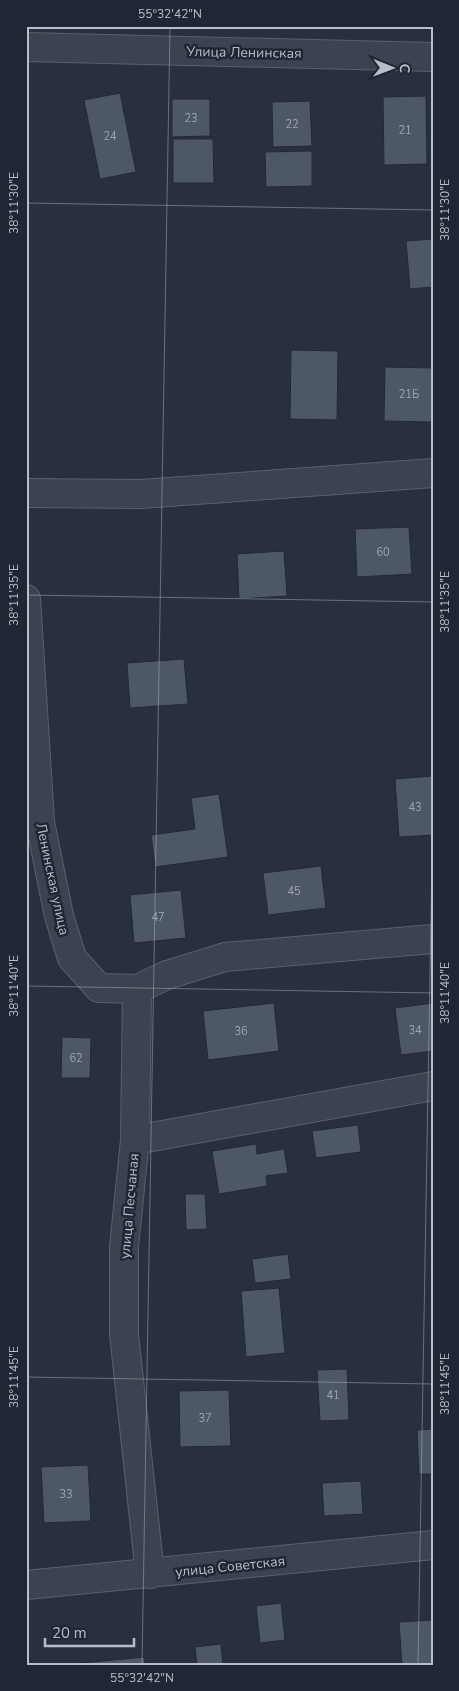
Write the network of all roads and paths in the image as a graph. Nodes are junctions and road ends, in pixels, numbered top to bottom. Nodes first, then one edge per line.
1 (26, 47) edge
2 (433, 57) edge
3 (433, 473) edge
4 (26, 493) edge
5 (26, 599) edge
6 (33, 821) edge
7 (433, 939) edge
8 (137, 989) junction
9 (433, 1086) edge
10 (135, 1140) junction
11 (433, 1545) edge
12 (150, 1574) junction
13 (26, 1585) edge

1 - 2 street, Улица Ленинская
3 - 4 street
5 - 6 street, Ленинская улица
6 - 8 street, Ленинская улица
7 - 8 street
8 - 10 street
9 - 10 street, улица Песчаная
10 - 12 street, улица Песчаная
11 - 12 street, улица Советская
12 - 13 street, улица Советская

